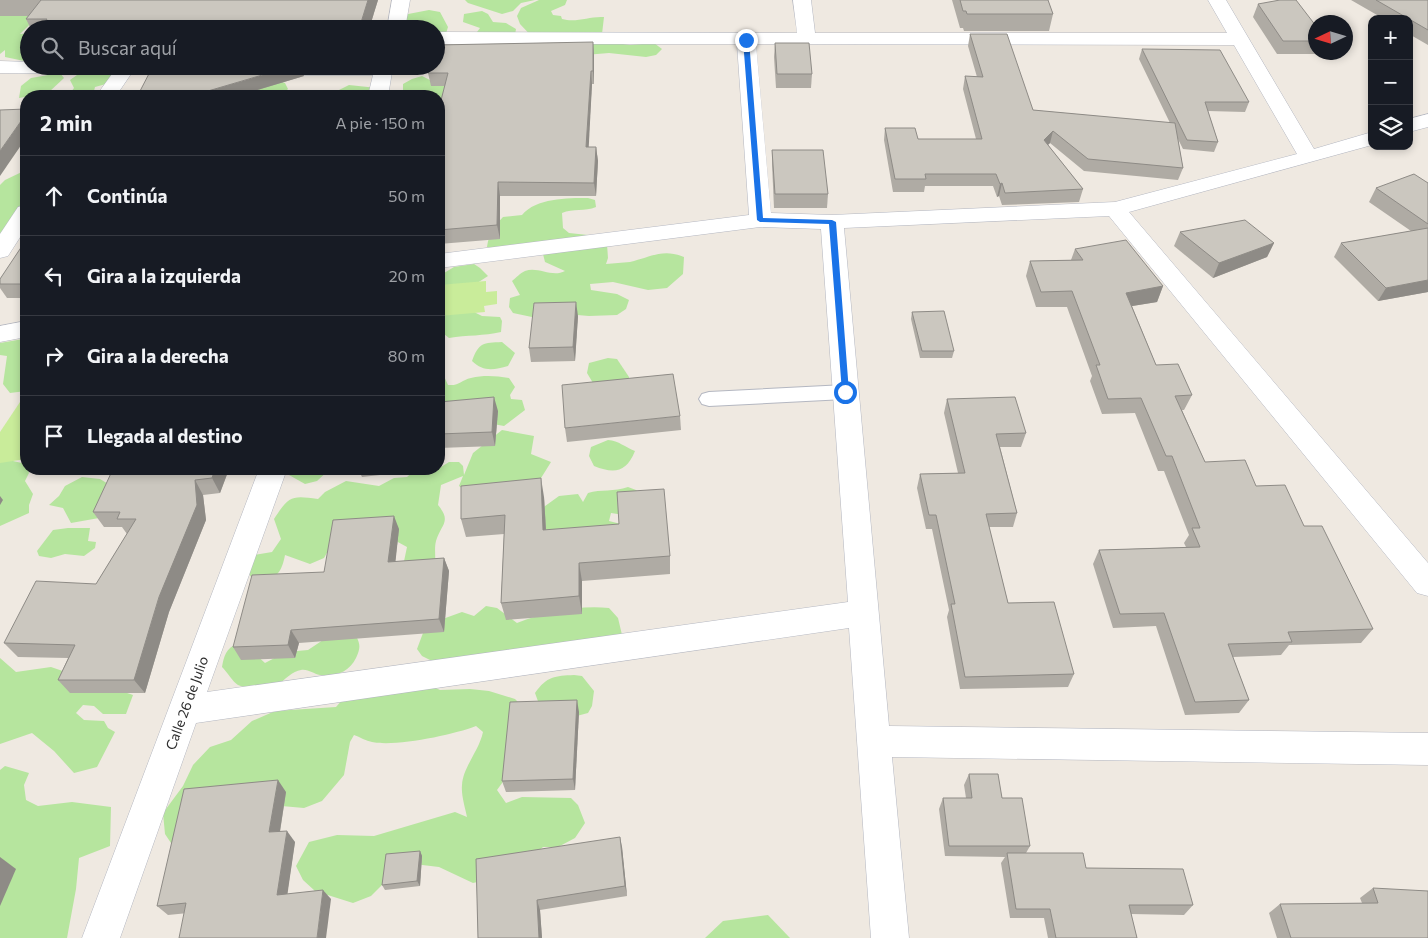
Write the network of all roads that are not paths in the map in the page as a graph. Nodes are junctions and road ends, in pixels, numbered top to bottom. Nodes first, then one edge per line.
1 (401, 0) edge
2 (802, 0) edge
3 (1217, 0) edge
4 (398, 20) edge
5 (445, 38) edge
6 (807, 38) junction
7 (1240, 39) junction
8 (746, 40) junction
9 (0, 68) edge
10 (20, 68) edge
11 (121, 75) edge
12 (382, 75) edge
13 (110, 90) edge
14 (379, 90) edge
15 (1428, 120) edge
16 (1413, 125) edge
17 (1368, 139) edge
18 (1309, 158) junction
19 (1115, 209) junction
20 (760, 220) junction
21 (20, 221) edge
22 (832, 222) junction
23 (0, 250) edge
24 (445, 260) edge
25 (20, 330) edge
26 (0, 334) edge
27 (845, 392) junction
28 (709, 399) dead end
29 (271, 475) edge
30 (1428, 584) edge
31 (862, 613) junction
32 (185, 710) junction
33 (874, 741) junction
34 (1428, 749) edge
35 (102, 938) edge
36 (890, 938) edge

1 - 4 street
2 - 6 street
3 - 7 street
5 - 8 street
6 - 7 street
6 - 8 street
7 - 18 street
8 - 20 street
9 - 10 street
11 - 13 street
12 - 14 street
15 - 16 street
17 - 18 street
18 - 19 street
19 - 22 street
19 - 30 street
20 - 22 street
20 - 24 street
21 - 23 street
22 - 27 street
25 - 26 street
27 - 28 lane
27 - 31 street
29 - 32 street, Calle 26 de Julio
31 - 32 street
31 - 33 street
32 - 35 street, Calle 26 de Julio
33 - 34 street
33 - 36 street

